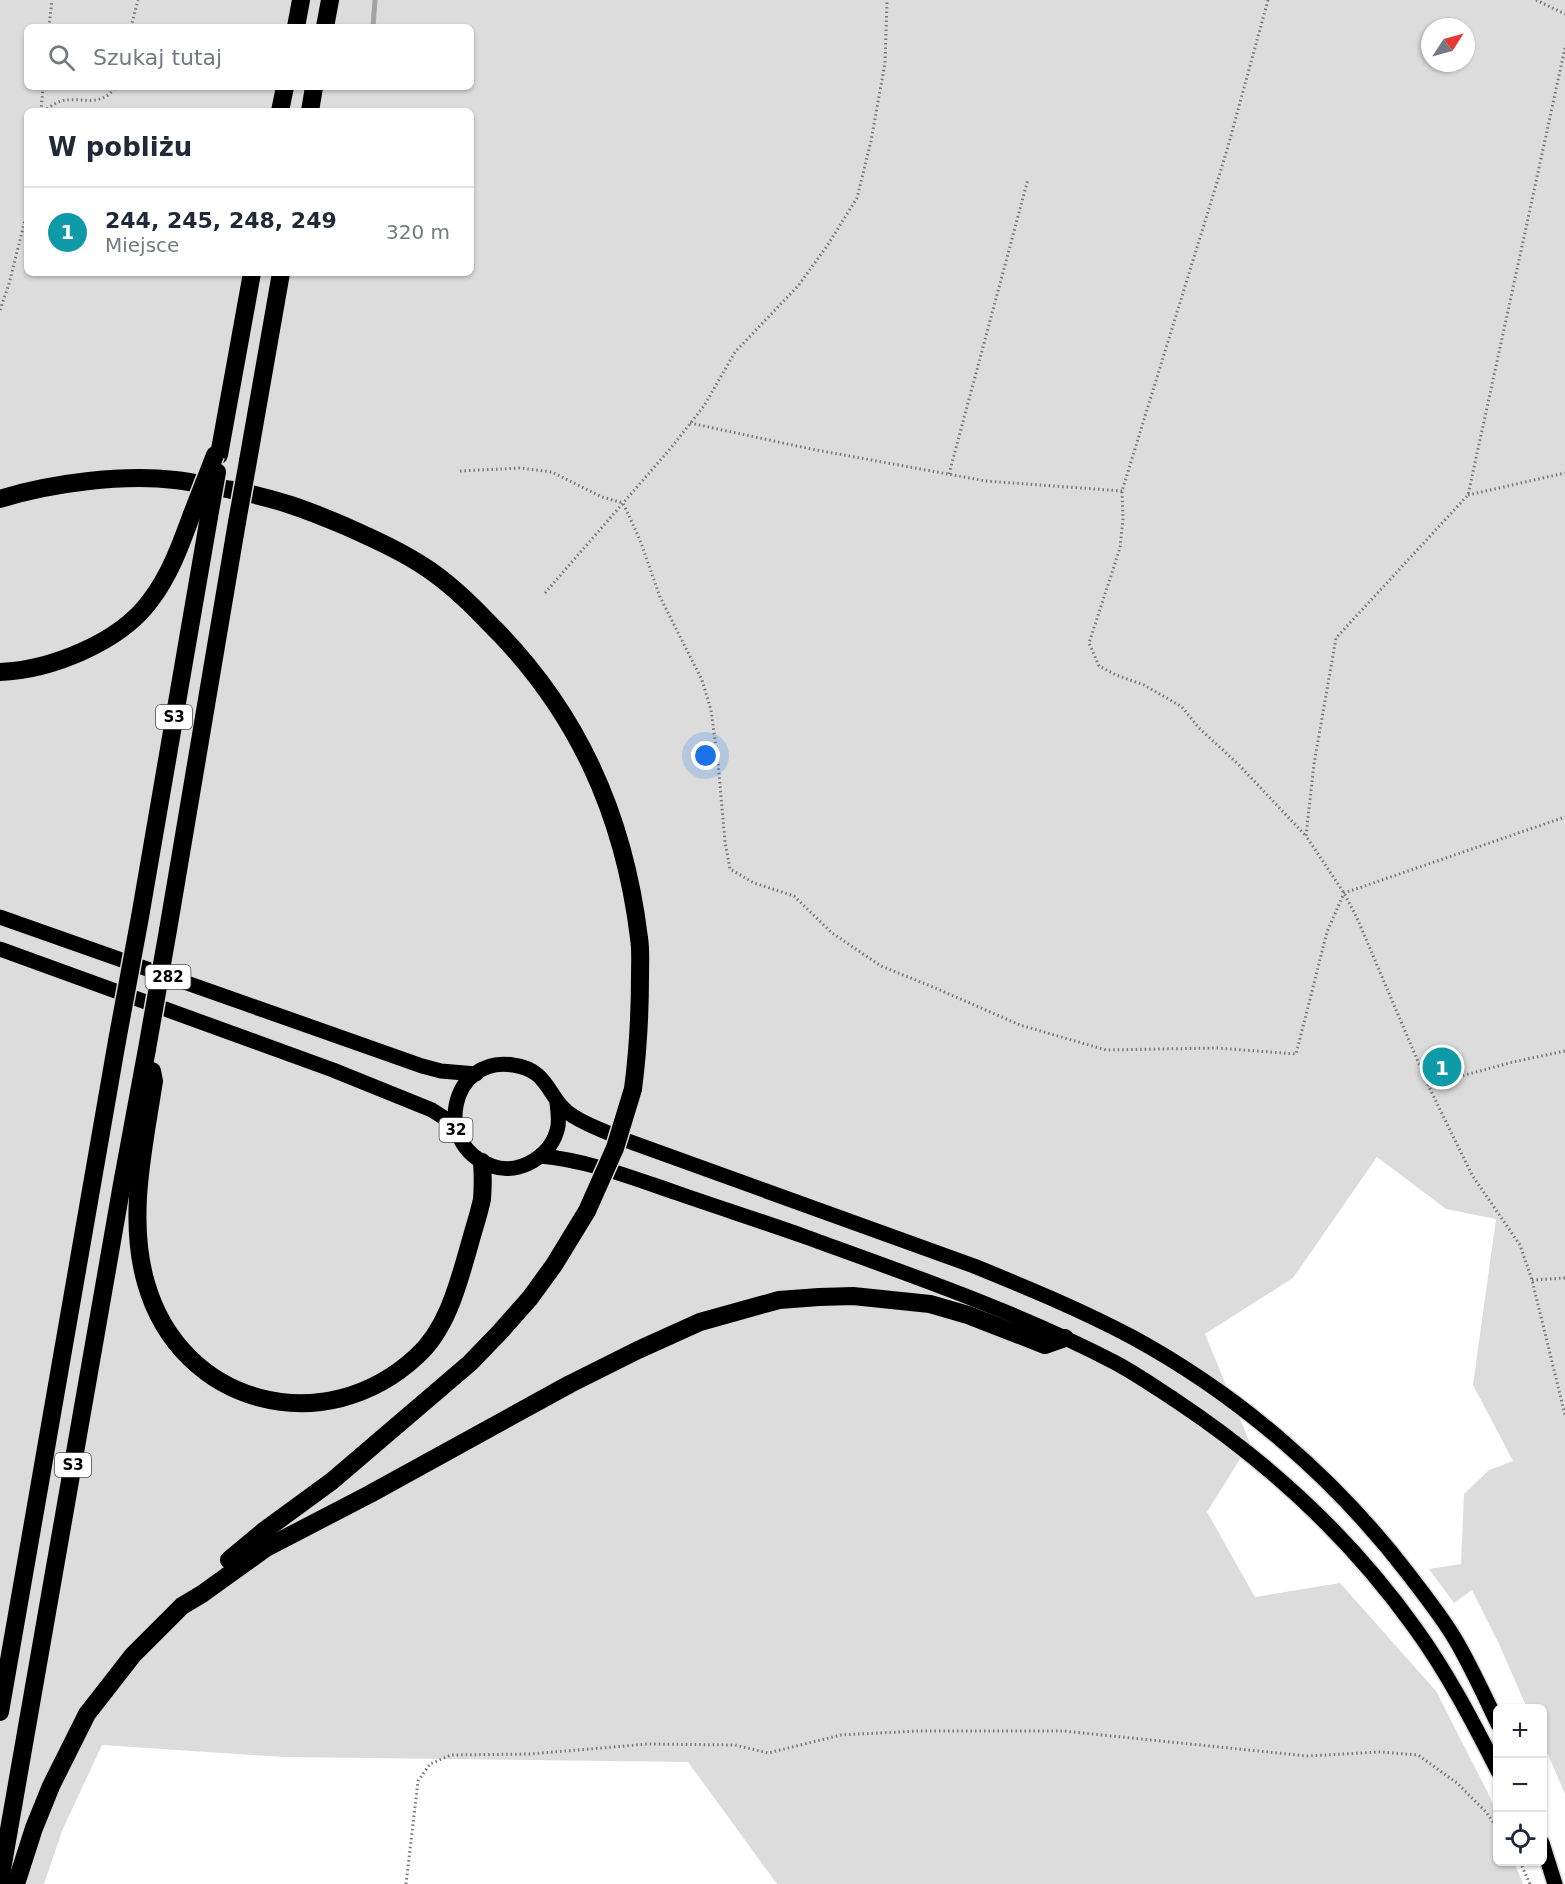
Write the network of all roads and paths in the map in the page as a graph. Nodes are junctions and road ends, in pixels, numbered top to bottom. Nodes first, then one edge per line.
1 (52, 0) edge
2 (138, 0) edge
3 (301, 0) edge
4 (330, 0) edge
5 (887, 0) edge
6 (1268, 0) edge
7 (1536, 0) edge
8 (1565, 14) edge
9 (49, 24) edge
10 (132, 24) edge
11 (297, 24) edge
12 (326, 24) edge
13 (1565, 48) edge
14 (43, 90) edge
15 (113, 90) edge
16 (284, 90) edge
17 (314, 90) edge
18 (42, 108) edge
19 (47, 108) edge
20 (281, 108) edge
21 (310, 108) edge
22 (1028, 179) dead end
23 (24, 224) edge
24 (251, 276) edge
25 (280, 276) edge
26 (0, 310) edge
27 (690, 423) junction
28 (460, 471) dead end
29 (1565, 473) edge
30 (949, 474) junction
31 (1122, 491) junction
32 (1468, 495) junction
33 (0, 499) edge
34 (623, 503) junction
35 (201, 516) junction
36 (545, 593) dead end
37 (0, 672) edge
38 (1565, 817) edge
39 (1306, 836) junction
40 (1344, 893) junction
41 (0, 917) edge
42 (0, 949) edge
43 (147, 1049) junction
44 (1565, 1051) edge
45 (476, 1074) junction
46 (1428, 1084) junction
47 (557, 1103) junction
48 (455, 1125) junction
49 (540, 1156) junction
50 (482, 1162) junction
51 (1565, 1278) edge
52 (1532, 1280) junction
53 (1065, 1338) junction
54 (1565, 1415) edge
55 (188, 1601) junction
56 (0, 1712) edge
57 (1493, 1716) edge
58 (1493, 1764) edge
59 (1493, 1822) edge
60 (1547, 1859) edge
61 (1522, 1866) edge
62 (1542, 1866) edge
63 (0, 1881) edge
64 (16, 1884) edge
65 (406, 1884) edge
66 (1530, 1884) edge
67 (1550, 1884) edge
68 (1555, 1884) edge

1 - 9 path
2 - 10 path
3 - 11 highway
4 - 12 highway
5 - 27 path
6 - 31 path
7 - 8 path
13 - 32 path
14 - 18 path
15 - 19 path
16 - 20 highway
17 - 21 highway
22 - 30 path
23 - 26 path
24 - 35 highway, S3, bridge
25 - 43 highway, S3, bridge
27 - 30 path
27 - 34 path
28 - 34 path
29 - 32 path
30 - 31 path
31 - 39 path
32 - 39 path
33 - 55 highway, bridge
34 - 36 path
34 - 40 path
35 - 37 highway
35 - 56 highway, S3, bridge
38 - 40 path
39 - 40 path
40 - 46 path
41 - 45 main road, 282
42 - 48 main road, 32
43 - 50 highway
43 - 63 highway, S3
44 - 46 path
45 - 47 main road
45 - 48 main road, 32
46 - 52 path
47 - 49 main road
47 - 57 main road
48 - 50 main road, 32
49 - 50 main road, 32
49 - 53 main road
51 - 52 path
52 - 54 path
53 - 55 highway
53 - 58 main road
55 - 64 highway
59 - 65 path
60 - 68 main road
61 - 66 path
62 - 67 main road

